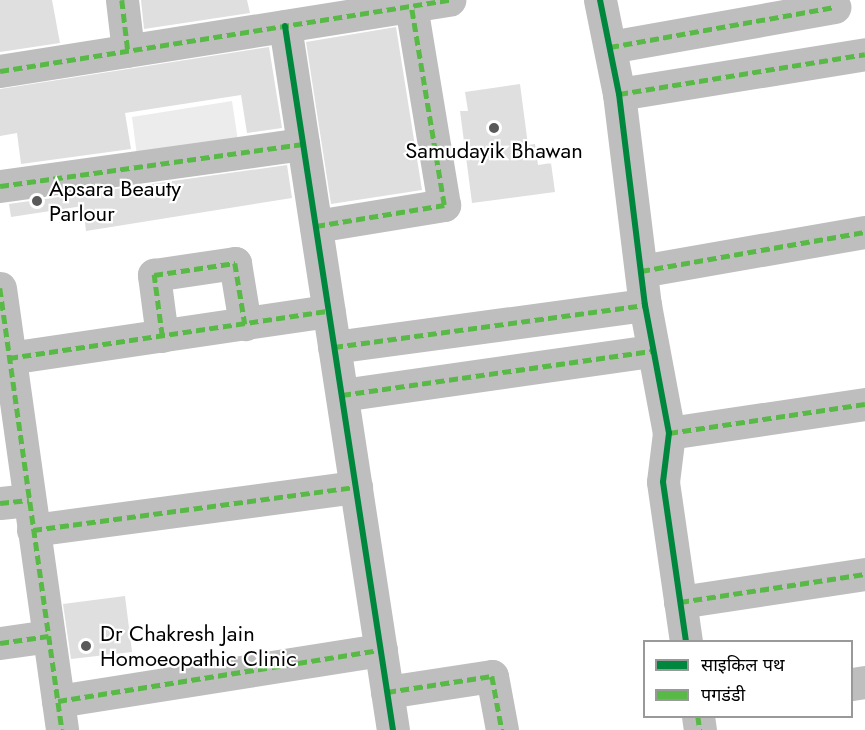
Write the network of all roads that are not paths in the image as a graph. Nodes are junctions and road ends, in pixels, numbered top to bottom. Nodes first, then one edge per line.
1 (122, 0) edge
2 (449, 0) edge
3 (600, 0) edge
4 (411, 6) junction
5 (834, 7) dead end
6 (285, 26) junction
7 (610, 47) junction
8 (129, 51) junction
9 (865, 54) edge
10 (0, 71) edge
11 (619, 94) junction
12 (303, 144) junction
13 (0, 186) edge
14 (316, 226) junction
15 (865, 232) edge
16 (641, 271) junction
17 (0, 288) edge
18 (645, 305) junction
19 (329, 311) junction
20 (245, 324) junction
21 (162, 336) junction
22 (5, 338) edge
23 (334, 347) junction
24 (653, 351) junction
25 (342, 395) junction
26 (865, 404) edge
27 (669, 433) junction
28 (356, 487) junction
29 (21, 511) edge
30 (865, 574) edge
31 (680, 602) junction
32 (48, 636) junction
33 (686, 640) edge
34 (0, 643) edge
35 (381, 650) junction
36 (387, 692) junction
37 (60, 715) edge
38 (393, 730) edge
39 (502, 730) edge

1 - 8 street
2 - 4 street
3 - 7 street
4 - 6 street
4 - 14 street
5 - 7 street
6 - 8 street
6 - 12 street
7 - 11 street
8 - 10 street
9 - 11 street
11 - 16 street
12 - 13 street
12 - 14 street
14 - 19 street
15 - 16 street
16 - 18 street
17 - 22 street
18 - 23 street
18 - 24 street
19 - 20 street
19 - 23 street
20 - 21 street
20 - 21 street
21 - 22 street
22 - 29 street
23 - 25 street
24 - 25 street
24 - 27 street
25 - 28 street
26 - 27 street
27 - 31 street
28 - 29 street
28 - 35 street
29 - 32 street
30 - 31 street
31 - 33 street
32 - 34 street
32 - 37 street
35 - 36 street
35 - 37 street
36 - 38 street
36 - 39 street

